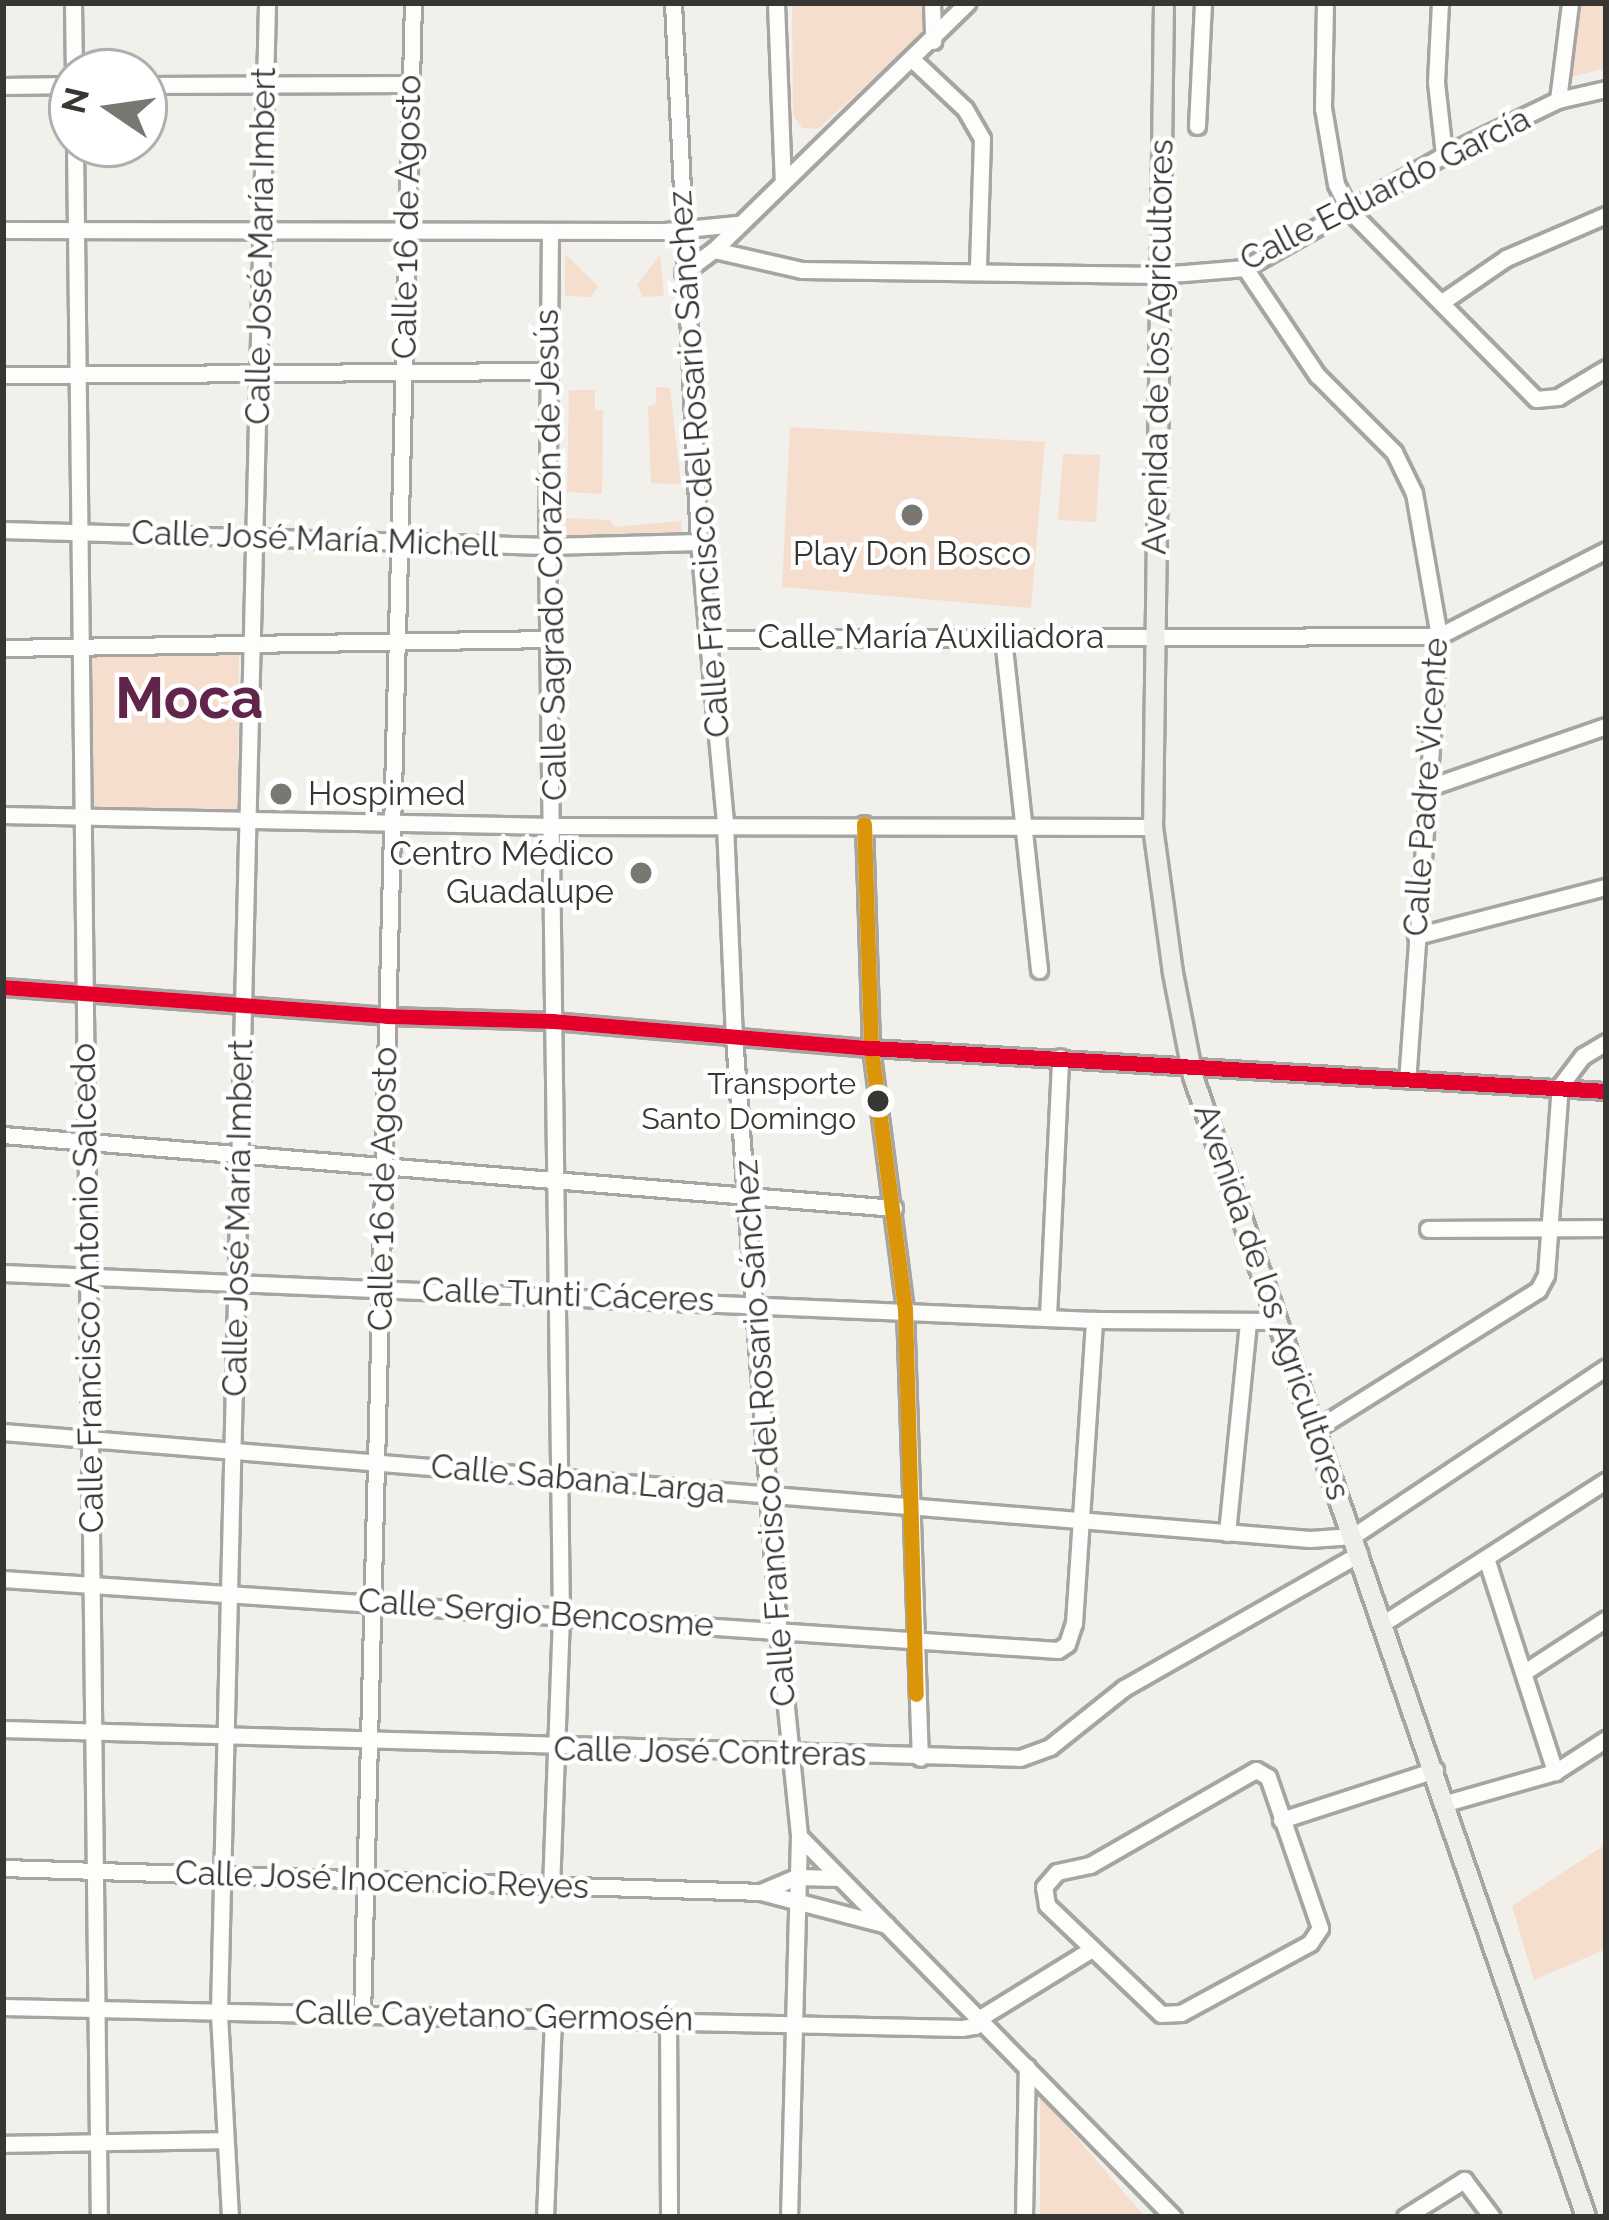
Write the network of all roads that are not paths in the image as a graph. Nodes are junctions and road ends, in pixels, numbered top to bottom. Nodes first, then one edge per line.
1 (74, 3) edge
2 (267, 3) edge
3 (413, 3) edge
4 (673, 3) edge
5 (776, 3) edge
6 (932, 3) edge
7 (967, 3) edge
8 (1164, 3) edge
9 (1203, 3) edge
10 (1325, 3) edge
11 (1440, 3) edge
12 (1570, 3) edge
13 (933, 41) junction
14 (74, 48) edge
15 (913, 60) junction
16 (265, 84) junction
17 (410, 84) junction
18 (168, 85) edge
19 (3, 86) edge
20 (48, 86) edge
21 (1606, 88) edge
22 (1558, 100) junction
23 (1197, 126) dead end
24 (1444, 155) junction
25 (75, 168) edge
26 (783, 182) junction
27 (1350, 211) junction
28 (1606, 214) edge
29 (736, 224) junction
30 (681, 229) junction
31 (3, 230) edge
32 (76, 230) junction
33 (261, 230) junction
34 (406, 230) junction
35 (550, 231) junction
36 (714, 250) junction
37 (1245, 268) junction
38 (978, 269) junction
39 (683, 273) junction
40 (1160, 275) junction
41 (1442, 302) junction
42 (1606, 368) edge
43 (547, 371) junction
44 (403, 372) junction
45 (78, 374) junction
46 (258, 374) junction
47 (3, 375) edge
48 (3, 530) edge
49 (80, 532) junction
50 (254, 537) junction
51 (399, 542) junction
52 (699, 542) junction
53 (547, 546) junction
54 (1606, 550) edge
55 (1154, 636) junction
56 (1439, 636) junction
57 (1003, 638) junction
58 (551, 639) junction
59 (709, 639) junction
60 (396, 642) junction
61 (80, 644) junction
62 (252, 646) junction
63 (3, 648) edge
64 (1606, 725) edge
65 (1427, 788) junction
66 (3, 814) edge
67 (83, 814) junction
68 (247, 819) junction
69 (392, 820) junction
70 (725, 824) junction
71 (864, 824) junction
72 (553, 826) junction
73 (1025, 827) junction
74 (1153, 827) junction
75 (1606, 887) edge
76 (1416, 936) junction
77 (1039, 970) dead end
78 (3, 987) edge
79 (85, 992) junction
80 (243, 1002) junction
81 (387, 1016) junction
82 (553, 1021) junction
83 (734, 1037) junction
84 (1606, 1042) edge
85 (871, 1048) junction
86 (1060, 1057) junction
87 (1190, 1063) junction
88 (1407, 1079) junction
89 (1560, 1086) junction
90 (1606, 1091) edge
91 (3, 1135) edge
92 (87, 1142) junction
93 (239, 1154) junction
94 (383, 1167) junction
95 (559, 1181) junction
96 (747, 1196) junction
97 (894, 1208) junction
98 (1606, 1228) edge
99 (1428, 1229) dead end
100 (1547, 1231) junction
101 (3, 1273) edge
102 (88, 1276) junction
103 (236, 1282) junction
104 (380, 1288) junction
105 (557, 1295) junction
106 (756, 1303) junction
107 (905, 1309) junction
108 (1048, 1316) junction
109 (1094, 1320) junction
110 (1276, 1321) junction
111 (1249, 1323) junction
112 (1606, 1367) edge
113 (1316, 1429) junction
114 (3, 1432) edge
115 (90, 1439) junction
116 (232, 1449) junction
117 (376, 1461) junction
118 (559, 1478) junction
119 (1606, 1480) edge
120 (771, 1496) junction
121 (913, 1508) junction
122 (1082, 1520) junction
123 (1227, 1533) junction
124 (1356, 1545) junction
125 (1487, 1561) junction
126 (3, 1580) edge
127 (92, 1584) junction
128 (229, 1592) junction
129 (372, 1603) junction
130 (561, 1616) junction
131 (1606, 1619) edge
132 (1382, 1624) junction
133 (778, 1628) junction
134 (913, 1640) junction
135 (1526, 1671) junction
136 (3, 1729) edge
137 (94, 1731) junction
138 (226, 1738) junction
139 (1606, 1739) edge
140 (369, 1742) junction
141 (557, 1748) junction
142 (789, 1754) junction
143 (920, 1758) junction
144 (1435, 1770) junction
145 (1556, 1772) junction
146 (1446, 1803) junction
147 (1281, 1820) junction
148 (799, 1836) junction
149 (3, 1868) edge
150 (95, 1869) junction
151 (222, 1876) junction
152 (797, 1877) junction
153 (840, 1878) junction
154 (365, 1879) junction
155 (551, 1887) junction
156 (761, 1892) junction
157 (797, 1905) junction
158 (887, 1925) junction
159 (1090, 1950) junction
160 (3, 2007) edge
161 (97, 2010) junction
162 (219, 2011) junction
163 (362, 2015) junction
164 (553, 2018) junction
165 (668, 2018) junction
166 (980, 2018) junction
167 (793, 2022) junction
168 (1027, 2067) junction
169 (226, 2140) junction
170 (98, 2142) junction
171 (3, 2144) edge
172 (1587, 2213) edge
173 (99, 2217) edge
174 (230, 2217) edge
175 (545, 2217) edge
176 (669, 2217) edge
177 (789, 2217) edge
178 (1024, 2217) edge
179 (1174, 2217) edge
180 (1405, 2217) edge
181 (1492, 2217) edge

1 - 14 street
2 - 16 street, Calle José María Imbert
3 - 17 street, Calle 16 de Agosto
4 - 30 street, Calle Francisco del Rosario Sánchez
5 - 26 street
6 - 13 street
7 - 13 street
8 - 40 main road, Avenida de los Agricultores
9 - 23 street
10 - 27 street
11 - 24 street
12 - 22 street
13 - 15 street
15 - 26 street
15 - 38 street
16 - 17 street
16 - 18 street
16 - 33 street, Calle José María Imbert
17 - 34 street, Calle 16 de Agosto
19 - 20 street
21 - 22 street, Calle Eduardo García
22 - 24 street, Calle Eduardo García
24 - 27 street, Calle Eduardo García
25 - 32 street, Calle Francisco Antonio Salcedo
26 - 29 street
27 - 37 street, Calle Eduardo García
27 - 41 street
28 - 41 street
29 - 30 street
29 - 36 street
30 - 35 street
30 - 39 street, Calle Francisco del Rosario Sánchez
31 - 32 street
32 - 33 street
32 - 45 street, Calle Francisco Antonio Salcedo
33 - 34 street
33 - 46 street, Calle José María Imbert
34 - 35 street
34 - 44 street, Calle 16 de Agosto
35 - 43 street, Calle Sagrado Corazón de Jesús
36 - 38 street, Calle Eduardo García
36 - 39 street
37 - 40 street, Calle Eduardo García
37 - 56 street, Calle Padre Vicente
38 - 40 street, Calle Eduardo García
39 - 52 street, Calle Francisco del Rosario Sánchez
40 - 55 main road, Avenida de los Agricultores
41 - 42 street
43 - 44 street
43 - 53 street, Calle Sagrado Corazón de Jesús
44 - 46 street
44 - 51 street, Calle 16 de Agosto
45 - 46 street
45 - 47 street
45 - 49 street, Calle Francisco Antonio Salcedo
46 - 50 street, Calle José María Imbert
48 - 49 street, Calle José María Michell
49 - 50 street, Calle José María Michell
49 - 61 street, Calle Francisco Antonio Salcedo
50 - 51 street, Calle José María Michell
50 - 62 street, Calle José María Imbert
51 - 53 street, Calle José María Michell
51 - 60 street, Calle 16 de Agosto
52 - 53 street, Calle José María Michell
52 - 59 street, Calle Francisco del Rosario Sánchez
53 - 58 street, Calle Sagrado Corazón de Jesús
54 - 56 street
55 - 56 street, Calle María Auxiliadora
55 - 57 street, Calle María Auxiliadora
55 - 74 main road, Avenida de los Agricultores
56 - 65 street, Calle Padre Vicente
57 - 59 street, Calle María Auxiliadora
57 - 73 street
58 - 60 street
58 - 72 street, Calle Sagrado Corazón de Jesús
59 - 70 street, Calle Francisco del Rosario Sánchez
60 - 62 street
60 - 69 street, Calle 16 de Agosto
61 - 62 street
61 - 63 street
61 - 67 street, Calle Francisco Antonio Salcedo
62 - 68 street, Calle José María Imbert
64 - 65 street
65 - 76 street, Calle Padre Vicente
66 - 67 street
67 - 68 street
67 - 79 street, Calle Francisco Antonio Salcedo
68 - 69 street
68 - 80 street, Calle José María Imbert
69 - 72 street
69 - 81 street, Calle 16 de Agosto
70 - 71 street
70 - 72 street
70 - 83 street, Calle Francisco del Rosario Sánchez
71 - 73 street
71 - 85 street
72 - 82 street, Calle Sagrado Corazón de Jesús
73 - 74 street
73 - 77 street
74 - 87 main road, Avenida de los Agricultores
75 - 76 street
76 - 88 street, Calle Padre Vicente
78 - 79 street
79 - 80 street
79 - 92 street, Calle Francisco Antonio Salcedo
80 - 81 street
80 - 93 street, Calle José María Imbert
81 - 82 street
81 - 94 street, Calle 16 de Agosto
82 - 83 street
82 - 95 street, Calle Sagrado Corazón de Jesús
83 - 85 street
83 - 96 street, Calle Francisco del Rosario Sánchez
84 - 89 street
85 - 86 street
85 - 97 street
86 - 87 street
86 - 108 street
87 - 88 street
87 - 110 main road, Avenida de los Agricultores
88 - 89 street
89 - 90 street
89 - 100 street
91 - 92 street
92 - 93 street
92 - 102 street, Calle Francisco Antonio Salcedo
93 - 94 street
93 - 103 street, Calle José María Imbert
94 - 95 street
94 - 104 street, Calle 16 de Agosto
95 - 96 street
95 - 105 street, Calle Sagrado Corazón de Jesús
96 - 97 street
96 - 106 street, Calle Francisco del Rosario Sánchez
97 - 107 street
98 - 100 street
99 - 100 street
100 - 113 street
101 - 102 street, Calle Tunti Cáceres
102 - 103 street, Calle Tunti Cáceres
102 - 115 street, Calle Francisco Antonio Salcedo
103 - 104 street, Calle Tunti Cáceres
103 - 116 street, Calle José María Imbert
104 - 105 street, Calle Tunti Cáceres
104 - 117 street, Calle 16 de Agosto
105 - 106 street, Calle Tunti Cáceres
105 - 118 street, Calle Sagrado Corazón de Jesús
106 - 107 street, Calle Tunti Cáceres
106 - 120 street, Calle Francisco del Rosario Sánchez
107 - 108 street, Calle Tunti Cáceres
107 - 121 street
108 - 109 street, Calle Tunti Cáceres
109 - 111 street, Calle Tunti Cáceres
109 - 122 street
110 - 111 street, Calle Tunti Cáceres
110 - 113 main road, Avenida de los Agricultores
111 - 123 street
112 - 124 street
113 - 124 main road, Avenida de los Agricultores
114 - 115 street, Calle Sabana Larga
115 - 116 street, Calle Sabana Larga
115 - 127 street, Calle Francisco Antonio Salcedo
116 - 117 street, Calle Sabana Larga
116 - 128 street, Calle José María Imbert
117 - 118 street, Calle Sabana Larga
117 - 129 street, Calle 16 de Agosto
118 - 120 street, Calle Sabana Larga
118 - 130 street, Calle Sagrado Corazón de Jesús
119 - 125 street
120 - 121 street, Calle Sabana Larga
120 - 133 street, Calle Francisco del Rosario Sánchez
121 - 122 street, Calle Sabana Larga
121 - 134 street
122 - 123 street, Calle Sabana Larga
122 - 134 street, Calle Sergio Bencosme
123 - 124 street, Calle Sabana Larga
124 - 132 main road, Avenida de los Agricultores
124 - 143 street, Calle José Contreras
125 - 132 street
125 - 135 street
126 - 127 street, Calle Sergio Bencosme
127 - 128 street, Calle Sergio Bencosme
127 - 137 street, Calle Francisco Antonio Salcedo
128 - 129 street, Calle Sergio Bencosme
128 - 138 street, Calle José María Imbert
129 - 130 street, Calle Sergio Bencosme
129 - 140 street, Calle 16 de Agosto
130 - 133 street, Calle Sergio Bencosme
130 - 141 street, Calle Sagrado Corazón de Jesús
131 - 135 street
132 - 144 main road, Avenida de los Agricultores
133 - 134 street, Calle Sergio Bencosme
133 - 142 street, Calle Francisco del Rosario Sánchez
134 - 143 street
135 - 145 street
136 - 137 street, Calle José Contreras
137 - 138 street, Calle José Contreras
137 - 150 street, Calle Francisco Antonio Salcedo
138 - 140 street, Calle José Contreras
138 - 151 street, Calle José María Imbert
139 - 145 street
140 - 141 street, Calle José Contreras
140 - 154 street, Calle 16 de Agosto
141 - 142 street, Calle José Contreras
141 - 155 street, Calle Sagrado Corazón de Jesús
142 - 143 street, Calle José Contreras
142 - 148 street, Calle Francisco del Rosario Sánchez
144 - 146 main road, Avenida de los Agricultores
144 - 147 street
145 - 146 street
146 - 172 main road, Avenida de los Agricultores
147 - 159 street
147 - 159 street
148 - 152 street, Calle Francisco del Rosario Sánchez
148 - 153 street
149 - 150 street, Calle José Inocencio Reyes
150 - 151 street, Calle José Inocencio Reyes
150 - 161 street, Calle Francisco Antonio Salcedo
151 - 154 street, Calle José Inocencio Reyes
151 - 162 street, Calle José María Imbert
152 - 153 street, Calle José Inocencio Reyes
152 - 156 street, Calle José Inocencio Reyes
152 - 157 street, Calle Francisco del Rosario Sánchez
153 - 158 street
154 - 155 street, Calle José Inocencio Reyes
154 - 163 street, Calle 16 de Agosto
155 - 156 street, Calle José Inocencio Reyes
156 - 157 street, Calle José Inocencio Reyes
157 - 158 street, Calle José Inocencio Reyes
157 - 167 street, Calle Francisco del Rosario Sánchez
158 - 166 street
159 - 166 street
160 - 161 street, Calle Cayetano Germosén
161 - 162 street, Calle Cayetano Germosén
161 - 170 street, Calle Francisco Antonio Salcedo
162 - 163 street, Calle Cayetano Germosén
162 - 169 street, Calle José María Imbert
163 - 164 street, Calle Cayetano Germosén
164 - 165 street, Calle Cayetano Germosén
164 - 175 street
165 - 167 street, Calle Cayetano Germosén
165 - 176 street
166 - 167 street, Calle Cayetano Germosén
166 - 168 street
167 - 177 street, Calle Francisco del Rosario Sánchez
168 - 178 street
168 - 179 street
169 - 170 street
169 - 174 street, Calle José María Imbert
170 - 171 street
170 - 173 street, Calle Francisco Antonio Salcedo
180 - 181 street

